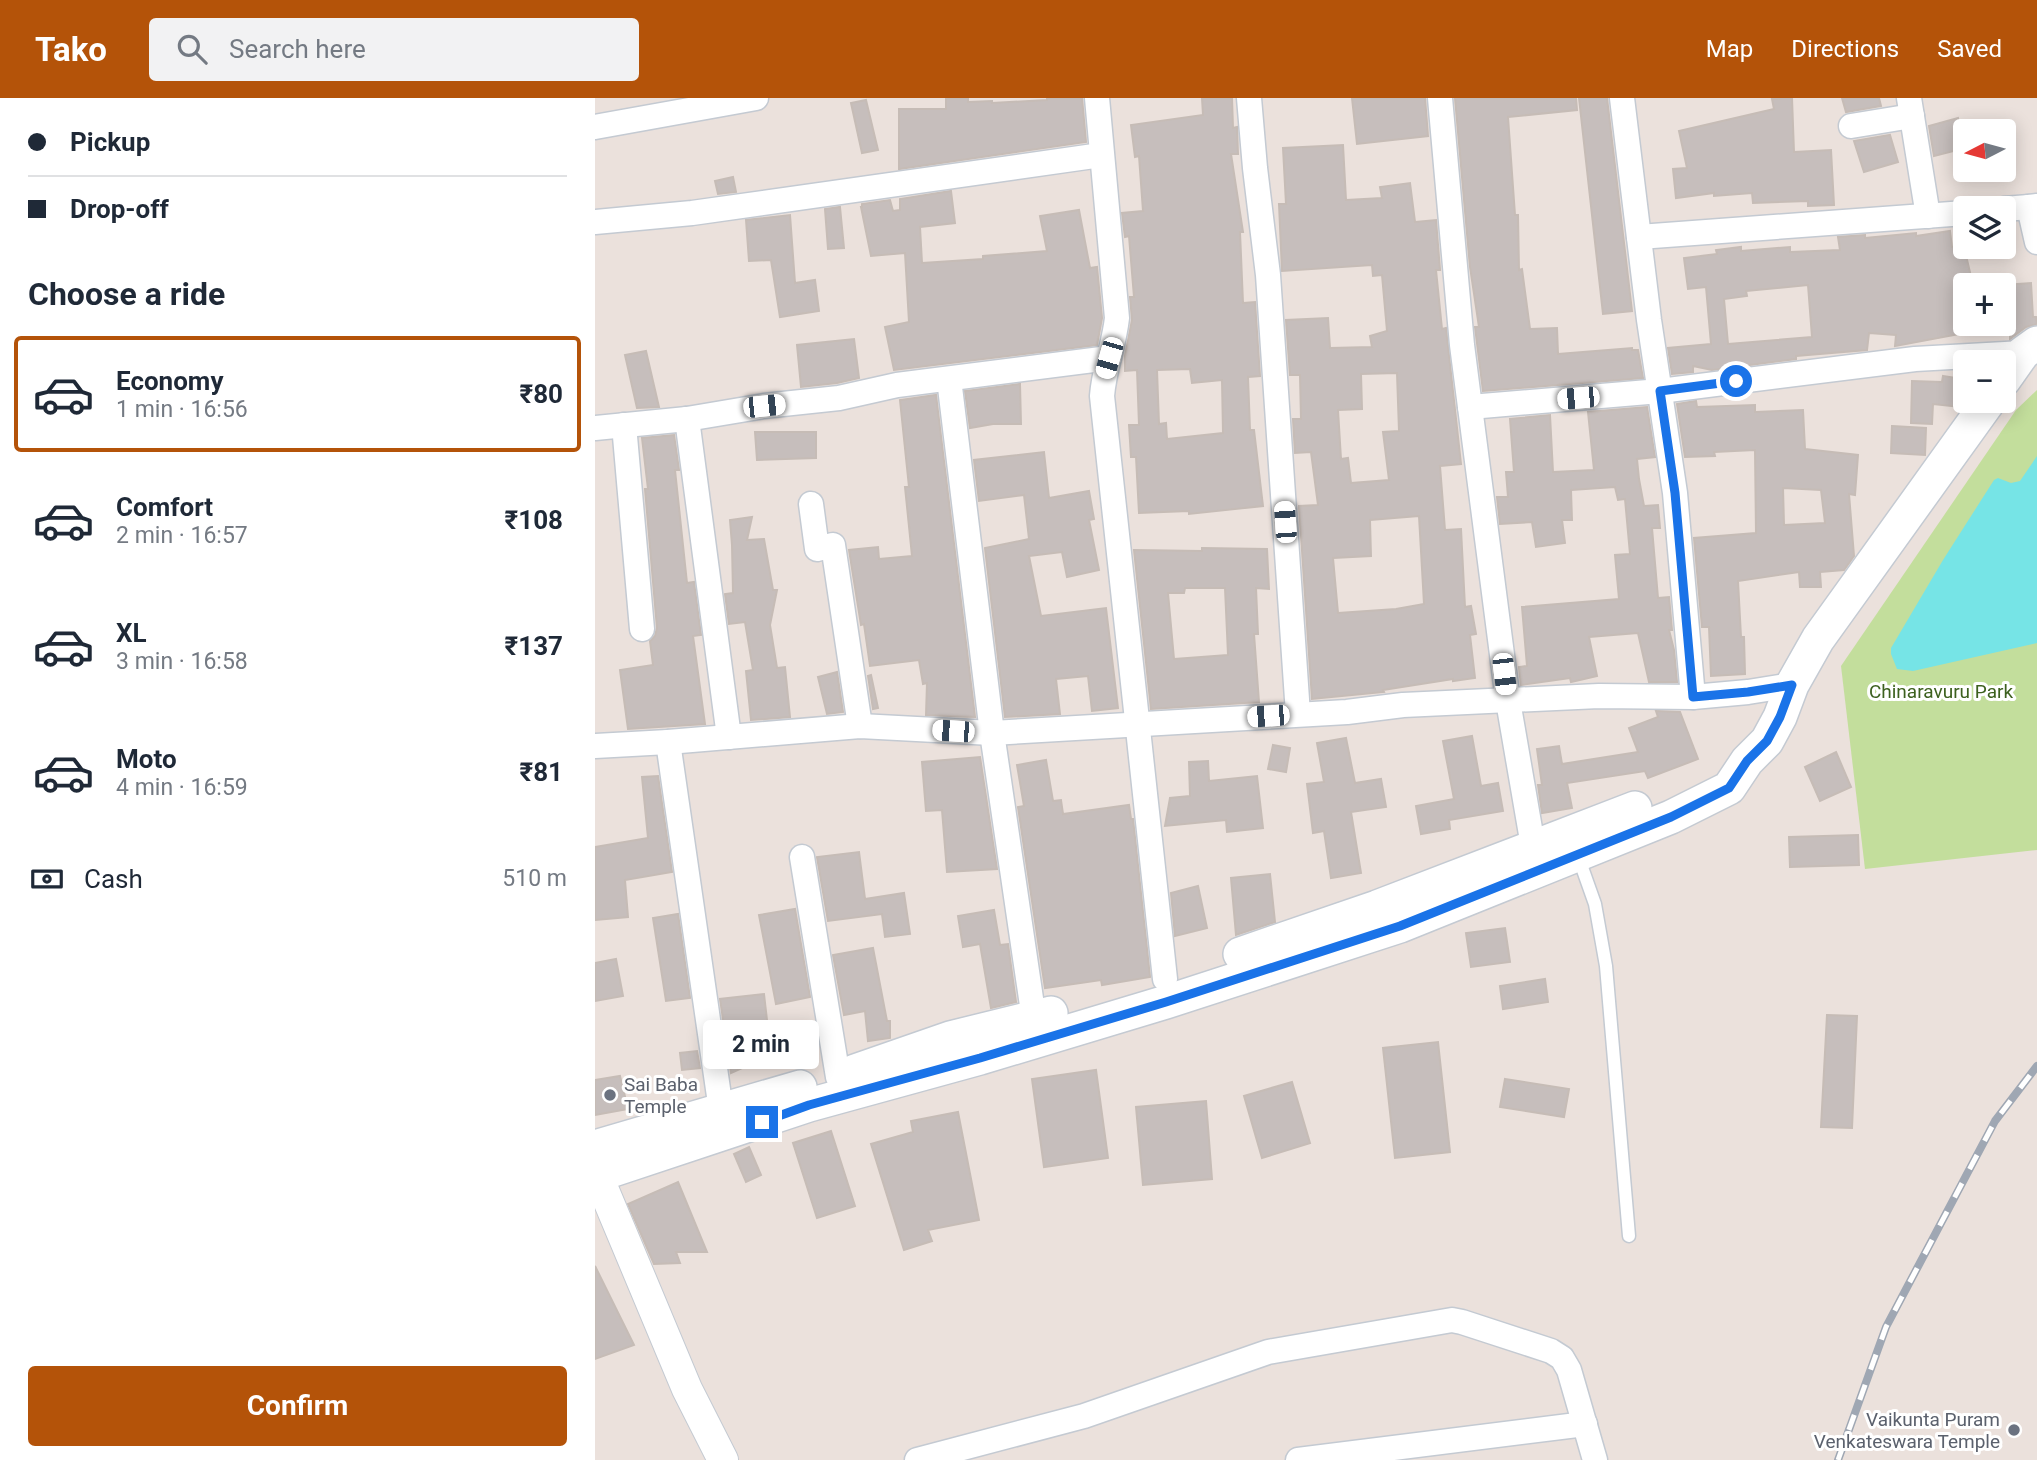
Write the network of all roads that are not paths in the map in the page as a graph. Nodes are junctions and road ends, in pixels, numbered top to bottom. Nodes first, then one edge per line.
1 (756, 98) edge
2 (1097, 98) edge
3 (1249, 98) edge
4 (1440, 98) edge
5 (1622, 98) edge
6 (1911, 107) edge
7 (1850, 126) dead end
8 (595, 127) edge
9 (1101, 155) junction
10 (2033, 206) edge
11 (1953, 214) edge
12 (1928, 216) junction
13 (595, 222) edge
14 (1639, 237) junction
15 (2037, 242) edge
16 (2030, 348) edge
17 (1109, 358) junction
18 (2016, 365) edge
19 (949, 379) junction
20 (1660, 391) junction
21 (1470, 407) junction
22 (1980, 413) edge
23 (687, 419) junction
24 (624, 425) junction
25 (595, 428) edge
26 (811, 503) dead end
27 (642, 629) dead end
28 (1792, 685) junction
29 (1693, 697) junction
30 (1508, 701) junction
31 (1298, 714) junction
32 (1137, 724) junction
33 (860, 726) junction
34 (992, 733) junction
35 (729, 737) junction
36 (668, 742) junction
37 (595, 746) edge
38 (1747, 761) junction
39 (1534, 846) junction
40 (1577, 855) junction
41 (802, 857) dead end
42 (1165, 979) junction
43 (1034, 1019) junction
44 (838, 1077) junction
45 (721, 1110) junction
46 (596, 1167) edge
47 (1629, 1236) dead end
48 (1585, 1424) junction
49 (723, 1460) edge
50 (917, 1460) edge
51 (1299, 1460) edge
52 (1595, 1460) edge

1 - 8 street
2 - 9 street
3 - 31 street
4 - 21 street
5 - 14 street
6 - 7 street
6 - 12 street
9 - 13 street
9 - 17 street
10 - 15 street
11 - 12 street
12 - 14 street
14 - 20 street
16 - 18 main road
16 - 20 street
17 - 19 street
17 - 32 street
19 - 23 street
19 - 34 street
20 - 21 street
20 - 29 street
21 - 30 street
22 - 28 main road
23 - 24 street
23 - 35 street
24 - 25 street
24 - 27 street
26 - 33 street
28 - 29 street
28 - 38 main road
29 - 30 street
30 - 31 street
30 - 39 street
31 - 32 street
32 - 34 street
32 - 42 street
33 - 34 street
33 - 35 street
34 - 43 street
35 - 36 street
36 - 37 street
36 - 45 street
38 - 39 main road
38 - 40 main road
39 - 42 main road
40 - 46 main road
40 - 47 lane
41 - 44 street
42 - 43 main road
43 - 44 main road
44 - 45 main road
45 - 46 main road
46 - 49 street
48 - 50 street
48 - 51 street
48 - 52 street

